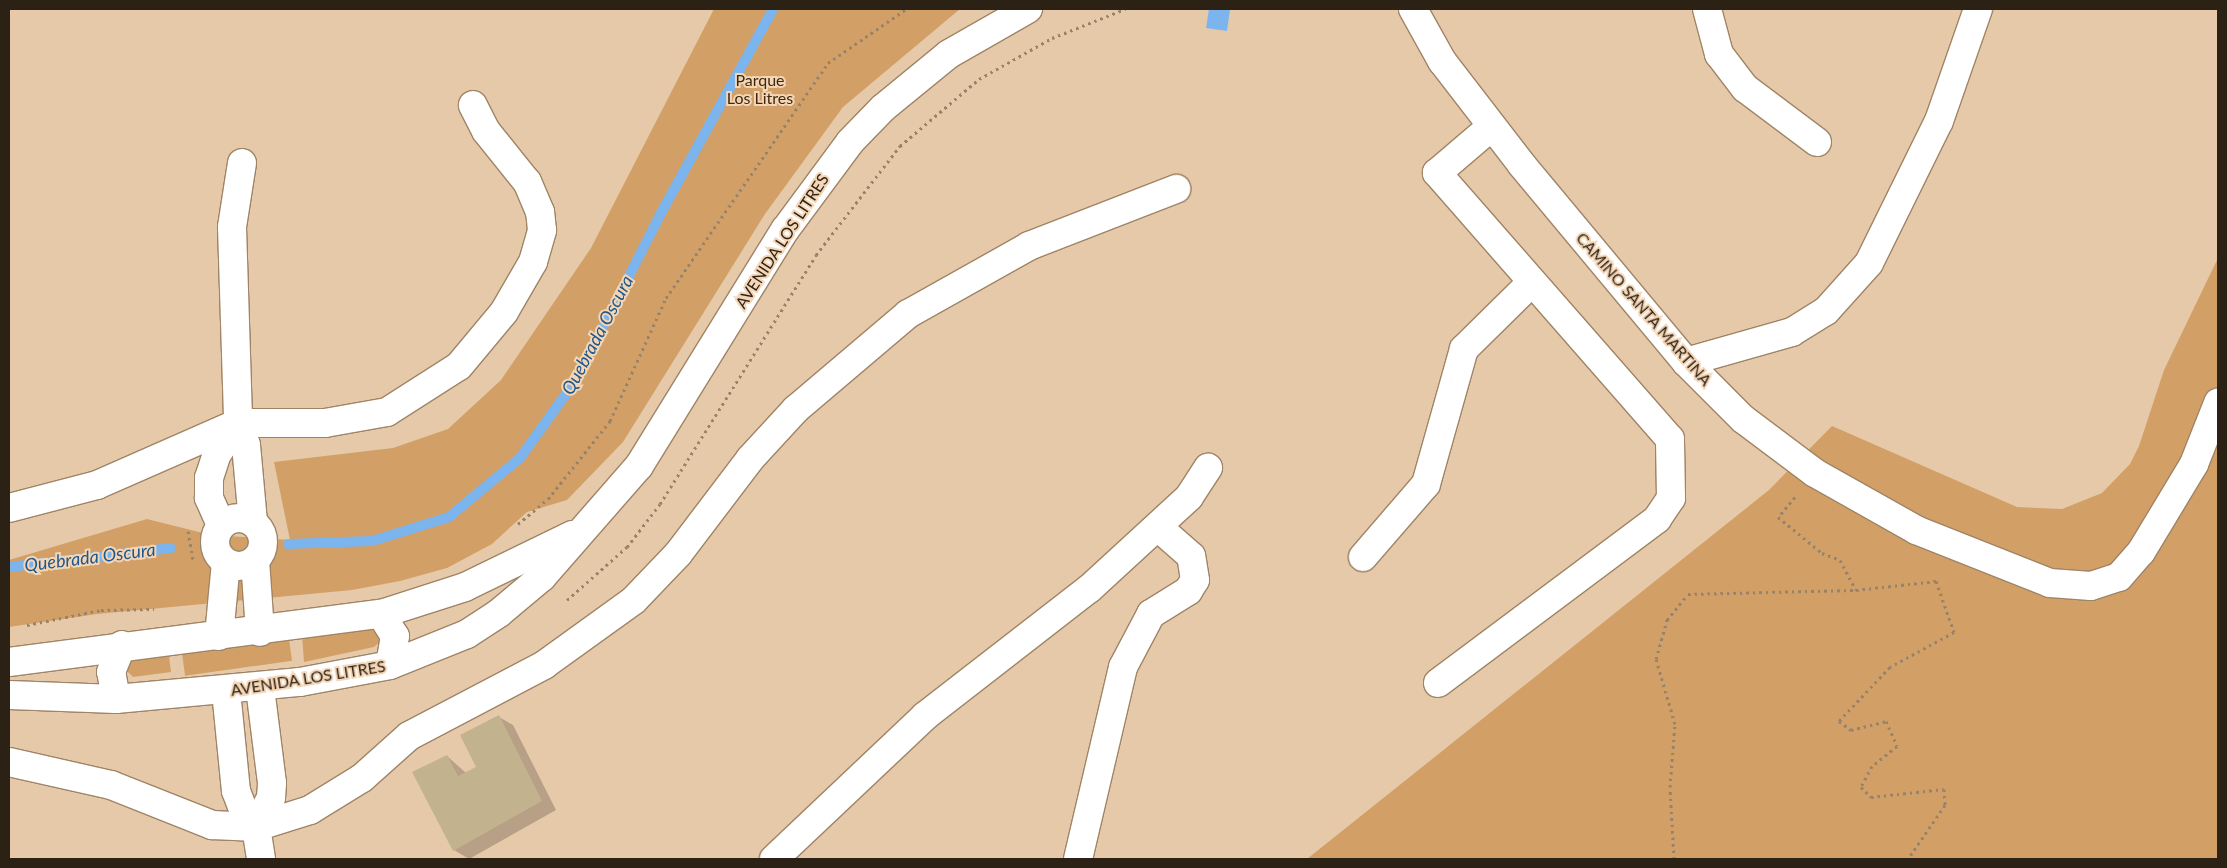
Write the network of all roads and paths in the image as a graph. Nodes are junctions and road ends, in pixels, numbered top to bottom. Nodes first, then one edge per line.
1 (906, 9) edge
2 (1028, 9) edge
3 (1412, 9) edge
4 (1707, 9) edge
5 (1978, 9) edge
6 (473, 105) dead end
7 (1492, 126) junction
8 (1817, 142) dead end
9 (242, 163) dead end
10 (1176, 189) dead end
11 (1532, 282) junction
12 (1686, 362) junction
13 (2218, 403) edge
14 (238, 423) junction
15 (1208, 468) dead end
16 (209, 498) junction
17 (9, 508) edge
18 (1778, 517) dead end
19 (253, 522) junction
20 (221, 525) junction
21 (589, 526) junction
22 (515, 527) dead end
23 (1158, 527) junction
24 (1363, 557) dead end
25 (255, 560) junction
26 (226, 562) junction
27 (195, 566) dead end
28 (1856, 590) junction
29 (164, 609) dead end
30 (381, 614) junction
31 (17, 627) dead end
32 (260, 632) junction
33 (219, 636) junction
34 (122, 644) junction
35 (9, 662) edge
36 (390, 665) junction
37 (1438, 683) dead end
38 (260, 688) junction
39 (226, 691) junction
40 (9, 695) edge
41 (116, 699) junction
42 (9, 762) edge
43 (256, 827) junction
44 (261, 859) edge
45 (774, 859) edge
46 (1078, 859) edge
47 (1674, 859) edge
48 (1908, 859) edge

1 - 22 path
2 - 21 street, AVENIDA LOS LITRES
3 - 7 street, CAMINO SANTA MARTINA
4 - 8 street
5 - 12 street
6 - 14 street
7 - 11 street
7 - 12 street, CAMINO SANTA MARTINA
9 - 14 street
10 - 43 street
11 - 24 street
11 - 37 street
12 - 13 street, CAMINO SANTA MARTINA
14 - 16 street
14 - 17 street
14 - 19 street
15 - 23 street
16 - 20 street
16 - 27 path
18 - 28 path
19 - 20 street
19 - 25 street
20 - 26 street
21 - 30 street, AVENIDA LOS LITRES
21 - 36 street, AVENIDA LOS LITRES
23 - 45 street
23 - 46 street
25 - 26 street
25 - 32 street
26 - 33 street
28 - 47 path
28 - 48 path
29 - 31 path
30 - 32 street, AVENIDA LOS LITRES
30 - 36 street
32 - 33 street, AVENIDA LOS LITRES
33 - 34 street, AVENIDA LOS LITRES
34 - 35 street, AVENIDA LOS LITRES
34 - 41 street
36 - 38 street, AVENIDA LOS LITRES
38 - 39 street, AVENIDA LOS LITRES
38 - 43 street
39 - 41 street, AVENIDA LOS LITRES
39 - 43 street
40 - 41 street, AVENIDA LOS LITRES
42 - 43 street
43 - 44 street

